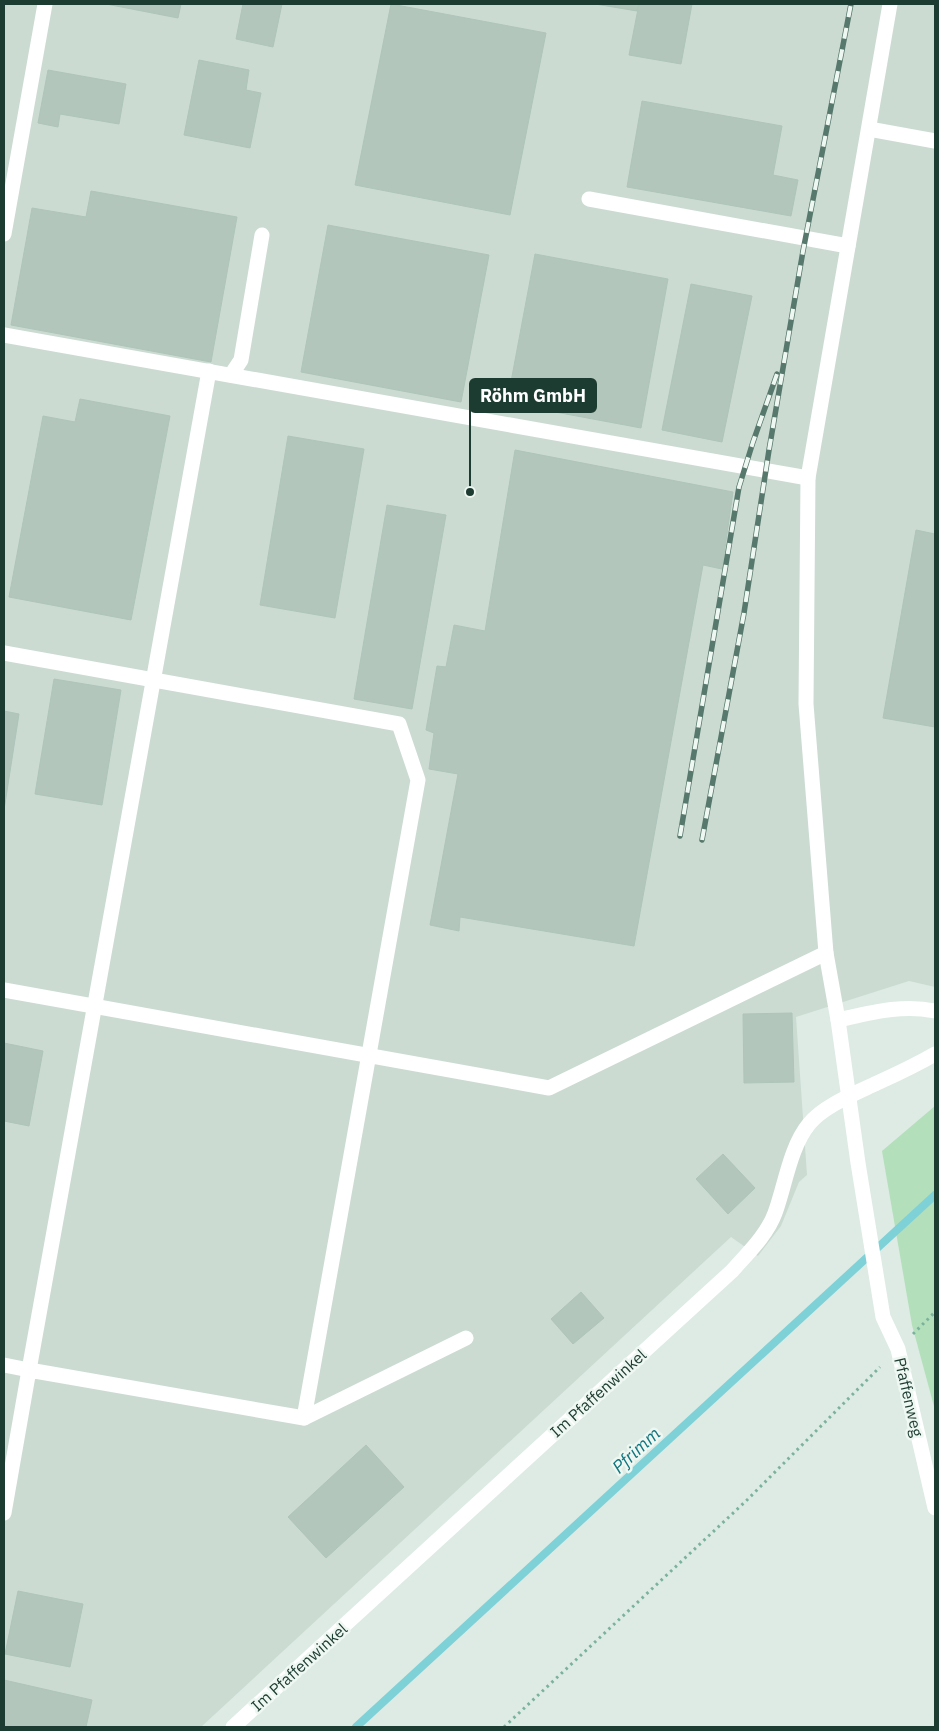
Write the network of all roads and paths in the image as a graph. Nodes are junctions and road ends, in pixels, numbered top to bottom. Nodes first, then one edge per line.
1 (45, 4) edge
2 (890, 4) edge
3 (869, 129) junction
4 (935, 141) edge
5 (589, 198) dead end
6 (4, 234) edge
7 (262, 235) dead end
8 (848, 246) junction
9 (4, 334) edge
10 (209, 371) junction
11 (231, 375) junction
12 (808, 478) junction
13 (4, 653) edge
14 (154, 680) junction
15 (826, 953) junction
16 (4, 990) edge
17 (96, 1006) junction
18 (935, 1011) edge
19 (838, 1020) junction
20 (935, 1054) edge
21 (369, 1056) junction
22 (848, 1097) junction
23 (935, 1312) edge
24 (466, 1338) dead end
25 (898, 1349) junction
26 (4, 1365) edge
27 (30, 1370) junction
28 (304, 1418) junction
29 (935, 1508) edge
30 (4, 1513) edge
31 (232, 1727) edge
32 (504, 1727) edge

1 - 6 street
2 - 3 street, Pfaffenweg
3 - 4 street
3 - 8 street, Pfaffenweg
5 - 8 street
7 - 11 street
8 - 12 street, Pfaffenweg
9 - 10 street
10 - 11 street
10 - 14 street
11 - 12 street
12 - 15 street, Pfaffenweg
13 - 14 street
14 - 17 street
14 - 21 street
15 - 19 street, Pfaffenweg
15 - 21 street
16 - 17 street
17 - 21 street
17 - 27 street
18 - 19 street
19 - 22 street, Pfaffenweg
20 - 22 street, Im Pfaffenwinkel
21 - 28 street
22 - 25 street, Pfaffenweg
22 - 31 street, Im Pfaffenwinkel
23 - 25 path
24 - 28 street
25 - 29 street, Pfaffenweg
25 - 32 path
26 - 27 street
27 - 28 street
27 - 30 street

